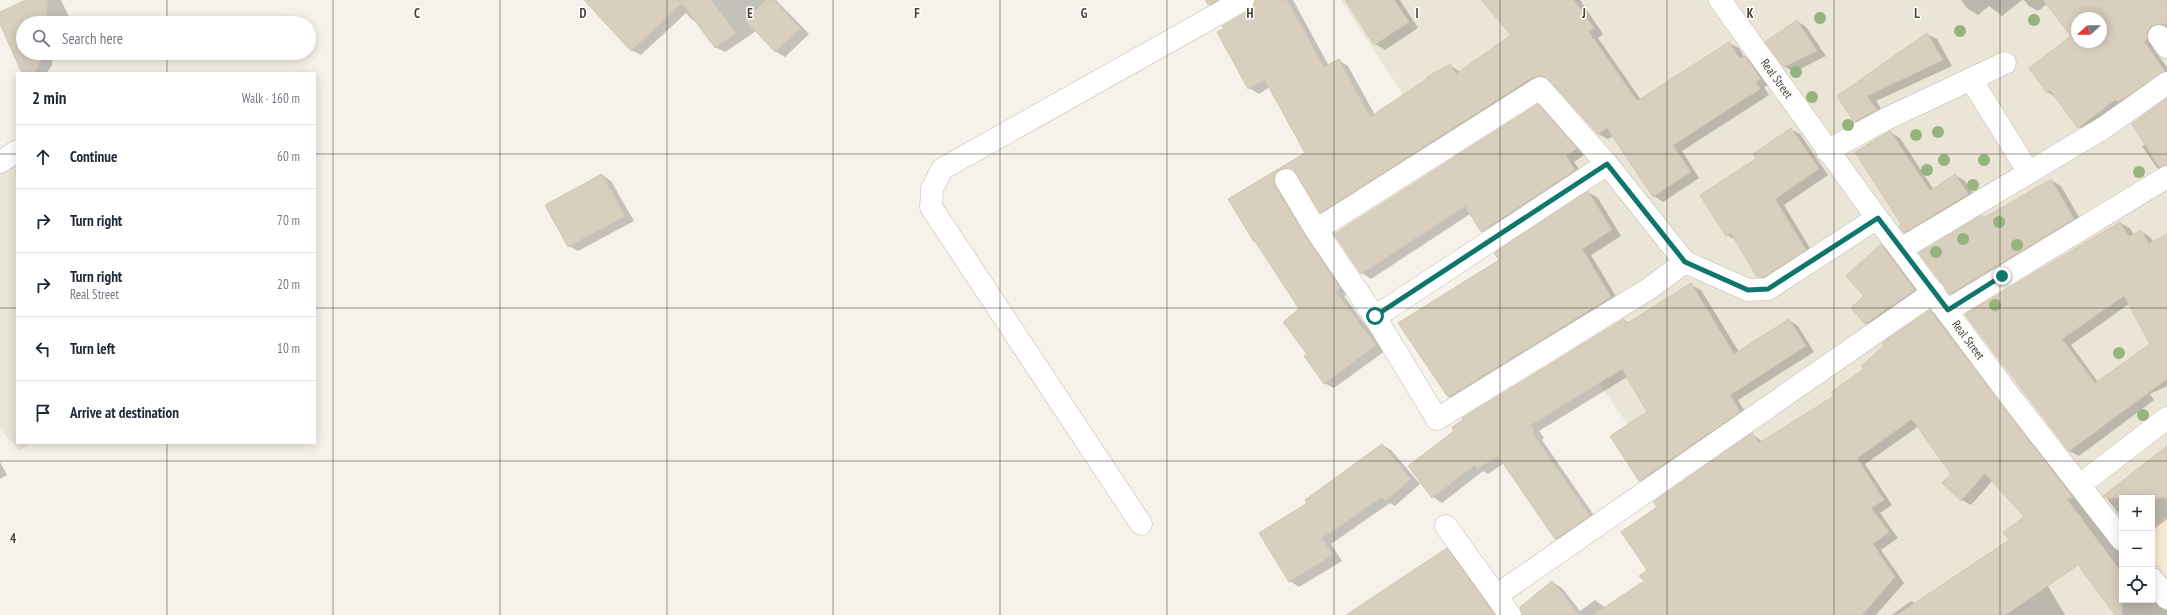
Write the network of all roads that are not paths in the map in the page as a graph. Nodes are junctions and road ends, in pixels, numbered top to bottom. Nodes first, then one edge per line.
1 (1243, 0) edge
2 (1720, 0) edge
3 (2005, 63) dead end
4 (1971, 79) junction
5 (2167, 83) edge
6 (1828, 151) junction
7 (16, 152) edge
8 (0, 162) edge
9 (1607, 164) junction
10 (2029, 173) junction
11 (2167, 177) edge
12 (1286, 180) dead end
13 (1878, 218) junction
14 (1316, 230) junction
15 (1901, 249) junction
16 (1685, 262) junction
17 (1934, 292) junction
18 (1948, 310) junction
19 (1375, 316) junction
20 (2167, 418) edge
21 (2080, 485) junction
22 (1141, 524) dead end
23 (1446, 526) dead end
24 (2119, 536) edge
25 (2155, 583) edge
26 (1496, 595) junction
27 (2167, 598) edge
28 (1510, 615) edge

1 - 22 street
2 - 6 street, Real Street
3 - 4 street
4 - 6 street
4 - 10 street
5 - 10 street
6 - 13 street, Real Street
7 - 8 street
9 - 14 street
9 - 16 street
9 - 19 street
10 - 15 street
11 - 18 street
12 - 14 street
13 - 15 street, Real Street
13 - 16 street
14 - 19 street
15 - 17 street, Real Street
16 - 19 street
17 - 18 street, Real Street
17 - 26 street
18 - 21 street, Real Street
20 - 21 street
21 - 24 street, Real Street
23 - 26 street
25 - 27 street
26 - 28 street

